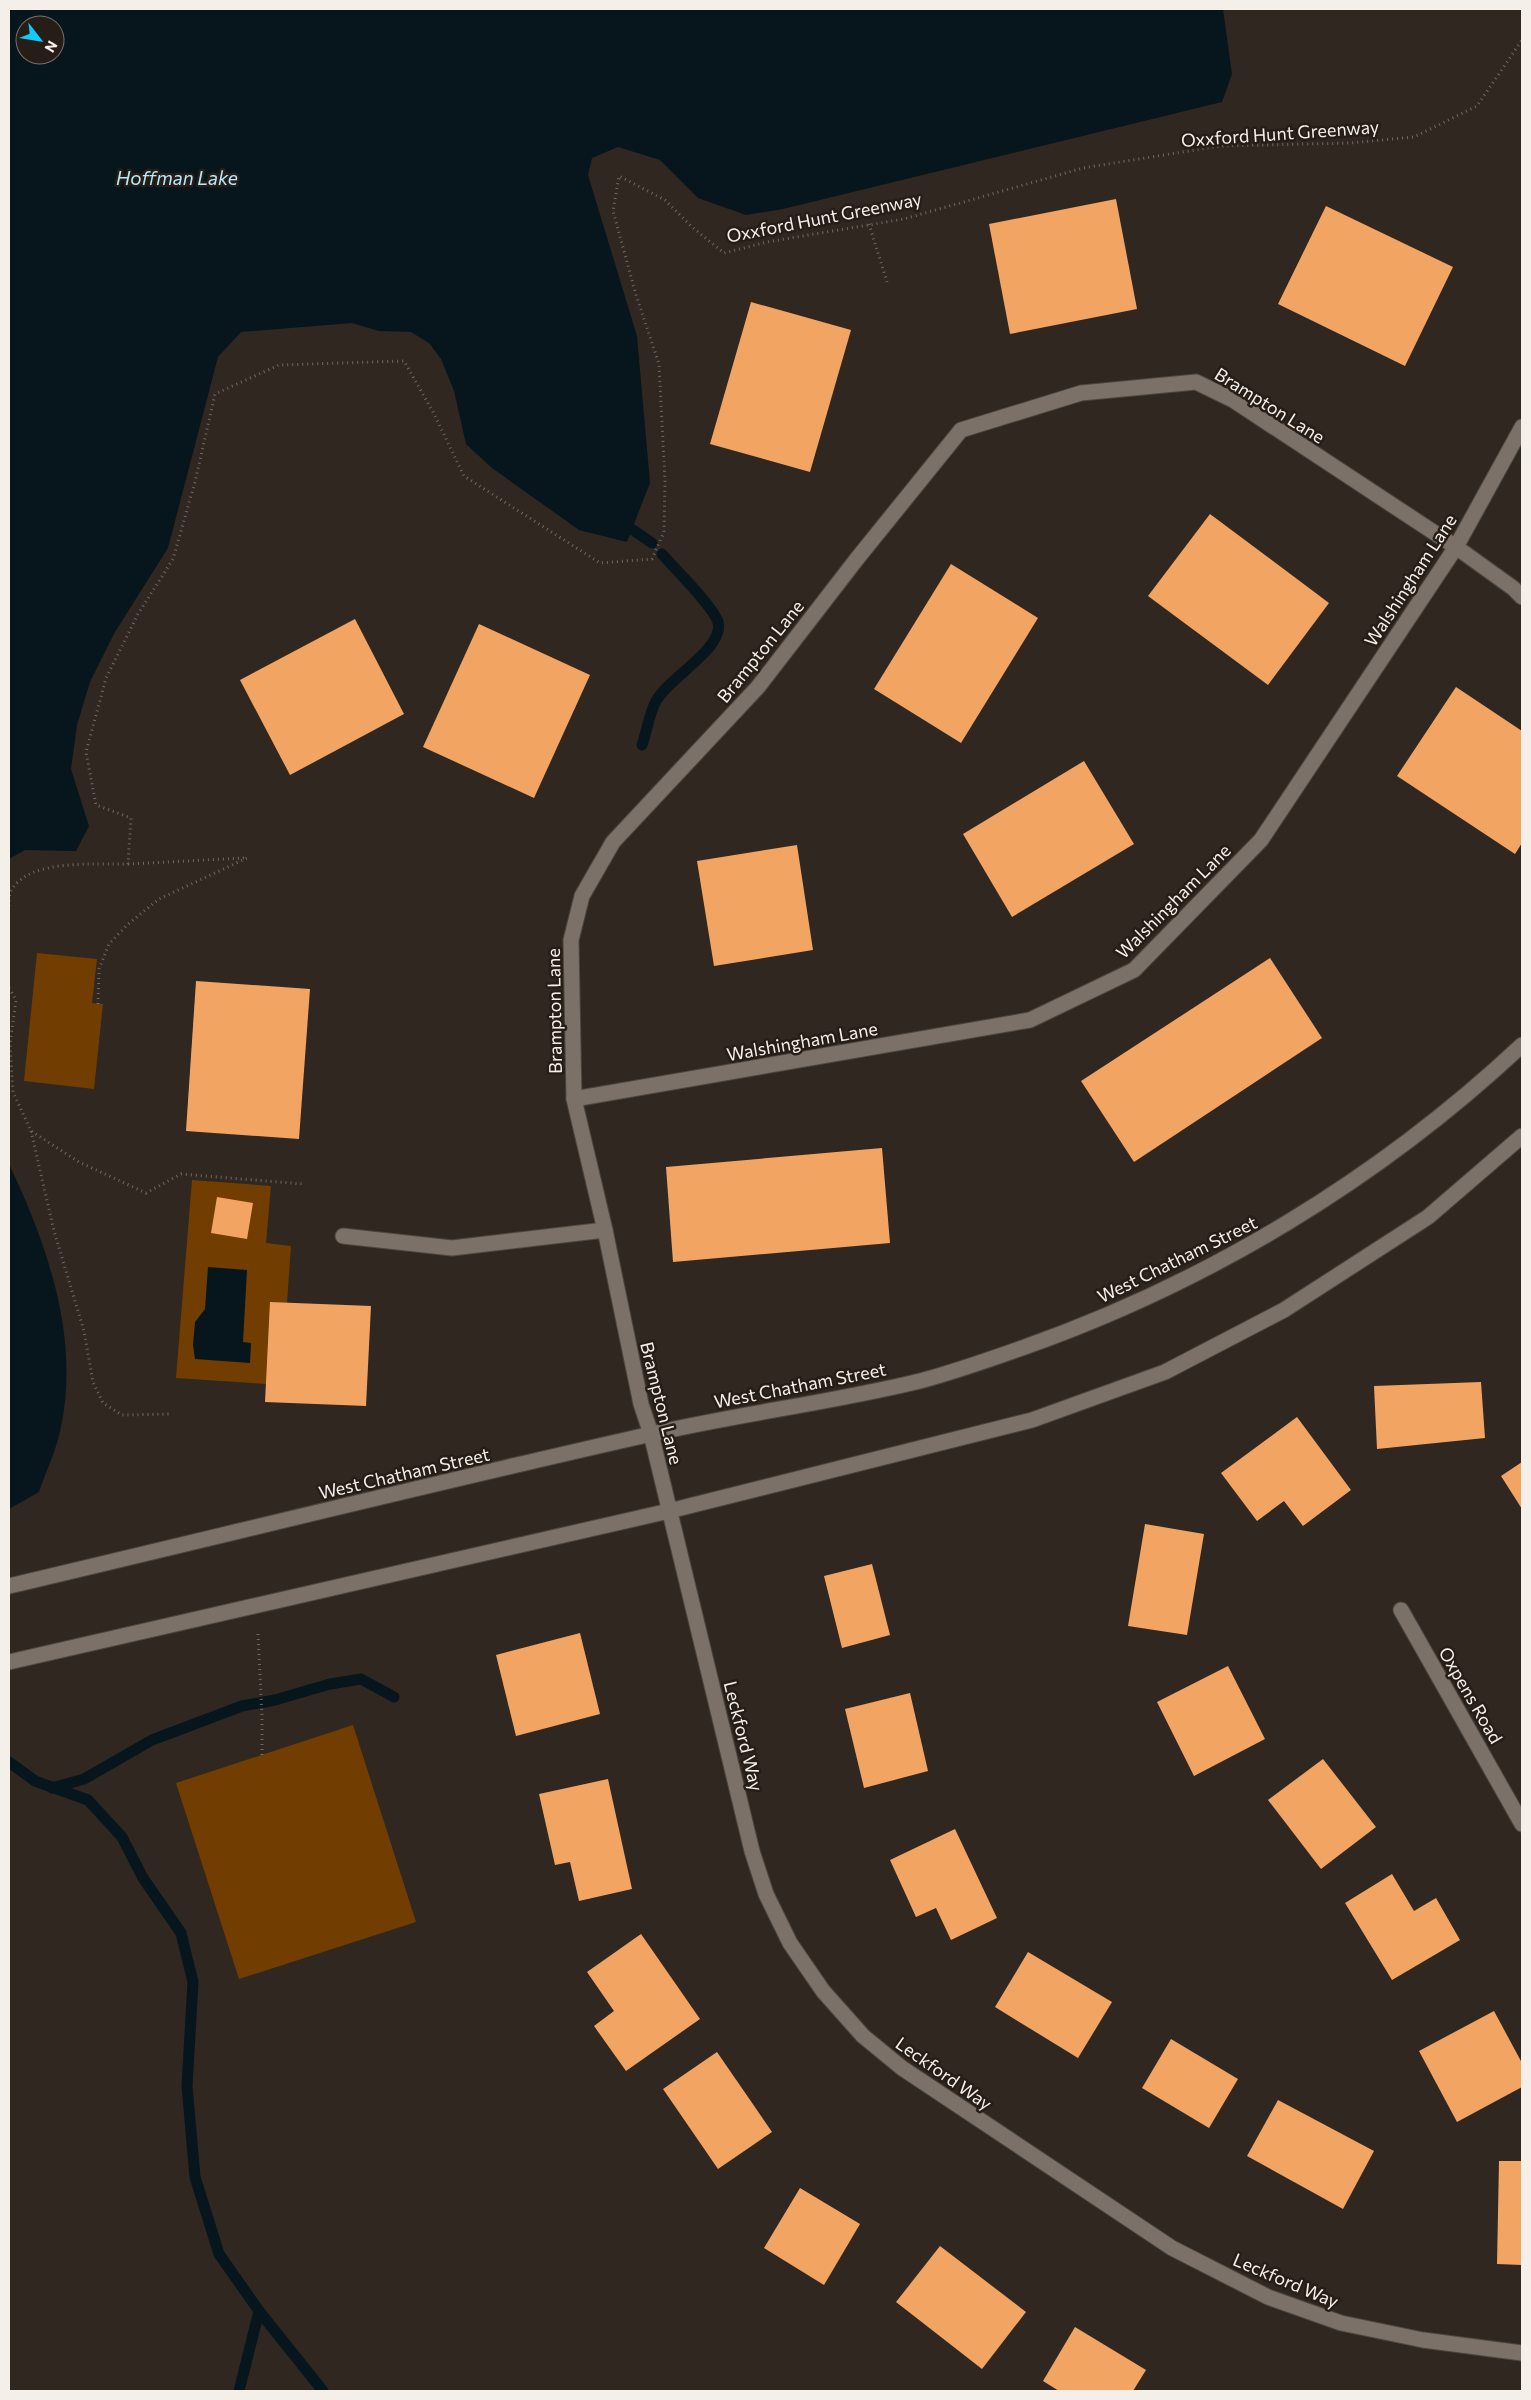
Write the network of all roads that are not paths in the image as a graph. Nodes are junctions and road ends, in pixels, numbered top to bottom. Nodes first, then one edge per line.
1 (1522, 427) edge
2 (1456, 547) junction
3 (1522, 597) edge
4 (1522, 1044) edge
5 (574, 1100) junction
6 (1522, 1136) edge
7 (605, 1230) junction
8 (343, 1236) dead end
9 (651, 1434) junction
10 (669, 1511) junction
11 (9, 1586) edge
12 (1401, 1610) dead end
13 (9, 1662) edge
14 (1522, 1824) edge
15 (1522, 2353) edge

1 - 2 street, Walshingham Lane
2 - 3 street, Brampton Lane
2 - 5 street, Walshingham Lane
2 - 5 street, Brampton Lane
4 - 9 street, West Chatham Street
5 - 7 street, Brampton Lane
6 - 10 street
7 - 8 street
7 - 9 street, Brampton Lane
9 - 10 street, Brampton Lane
9 - 11 street, West Chatham Street
10 - 13 street
10 - 15 street, Leckford Way
12 - 14 street, Oxpens Road

